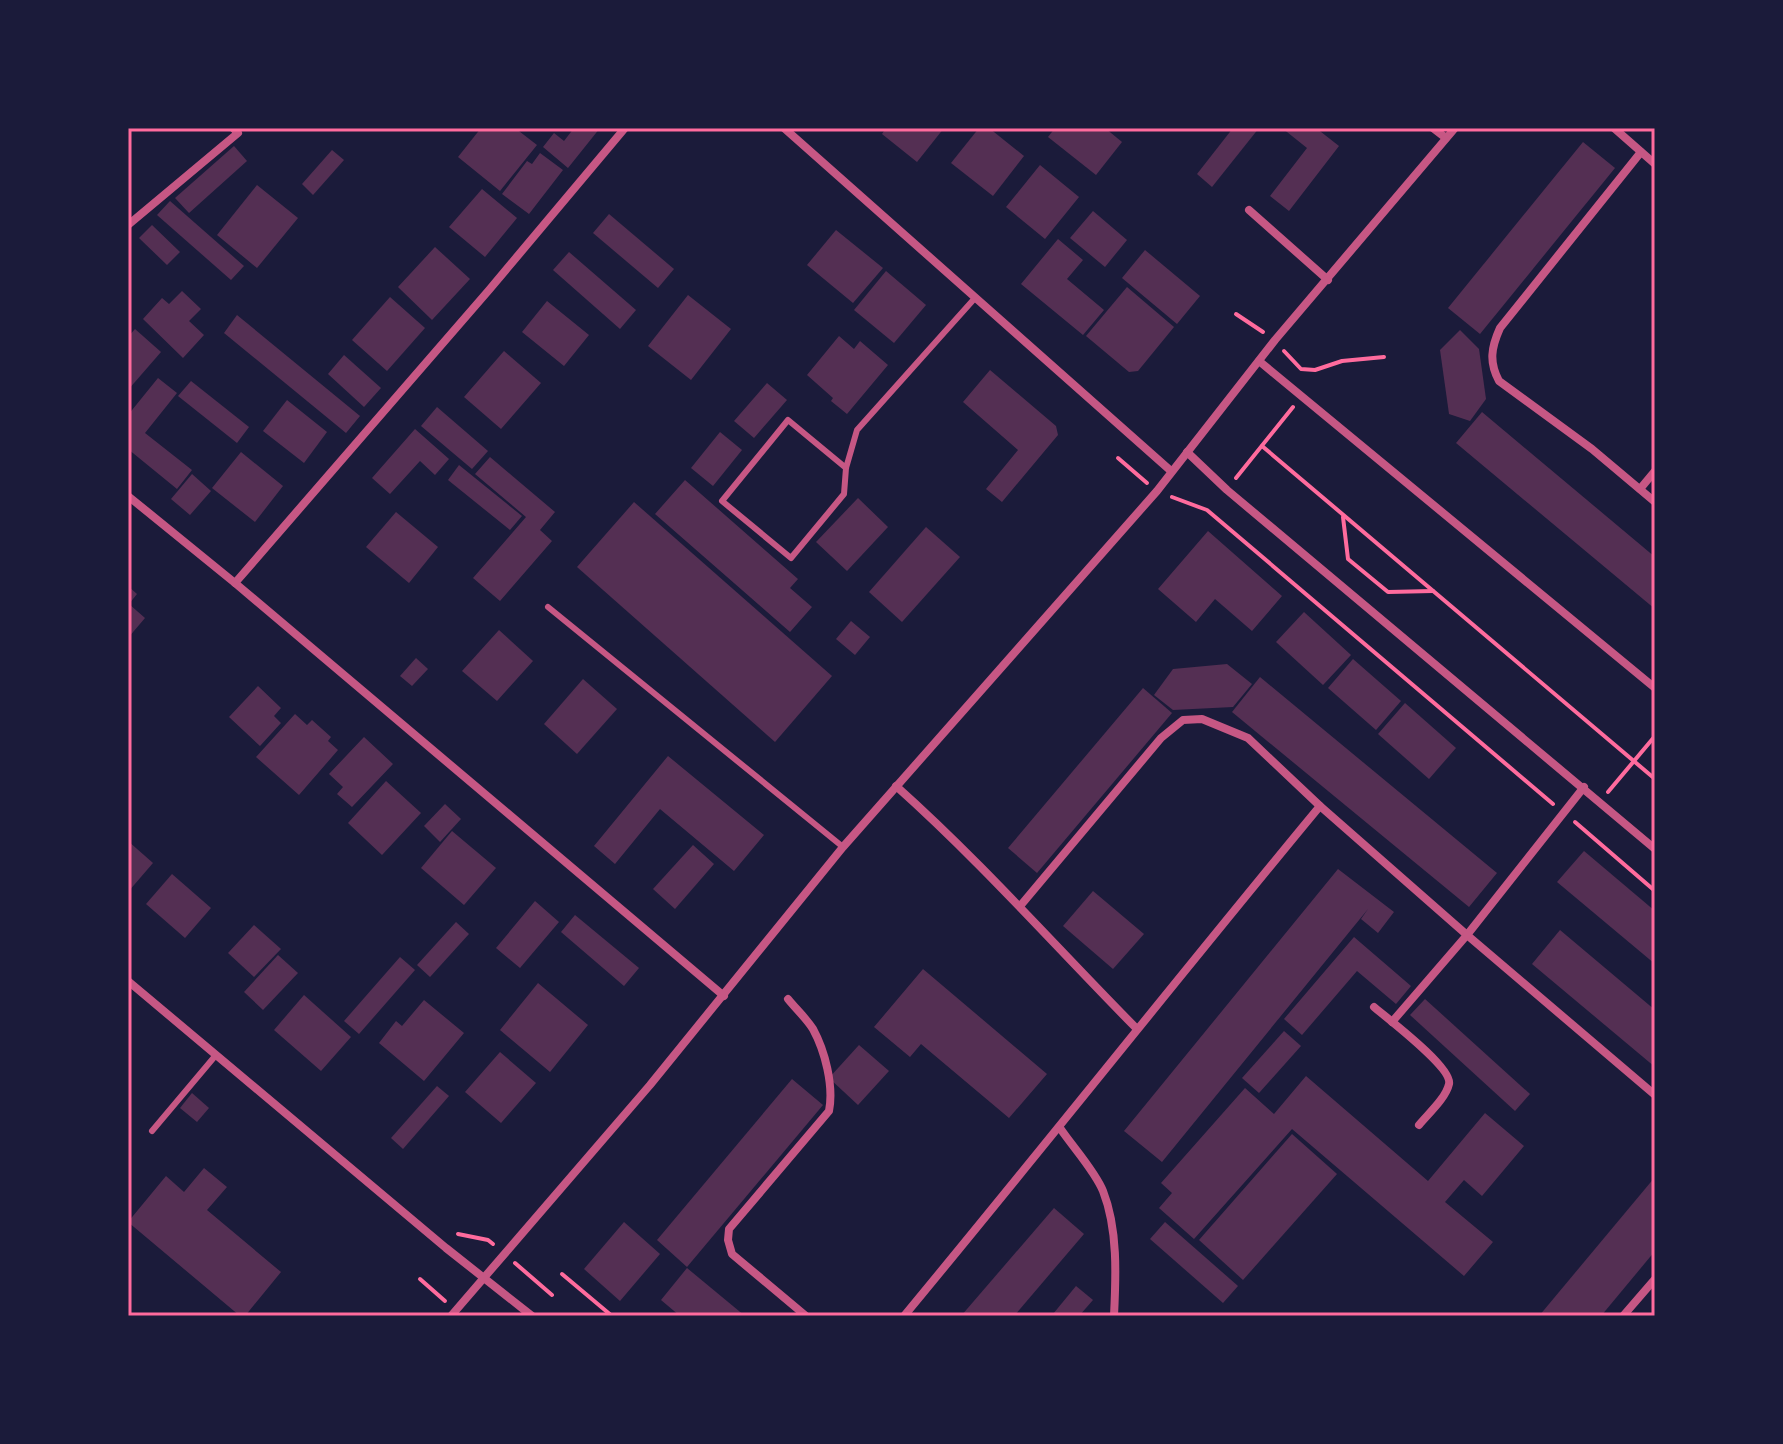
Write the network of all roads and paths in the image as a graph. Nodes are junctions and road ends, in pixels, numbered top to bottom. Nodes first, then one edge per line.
1 (233, 128) edge
2 (625, 128) edge
3 (784, 128) edge
4 (1433, 128) edge
5 (1455, 128) edge
6 (1614, 128) edge
7 (1446, 138) junction
8 (1641, 152) junction
9 (1655, 164) edge
10 (1249, 210) dead end
11 (128, 225) edge
12 (1328, 280) junction
13 (975, 298) junction
14 (1384, 357) dead end
15 (1259, 361) junction
16 (1315, 370) dead end
17 (1301, 397) junction
18 (1262, 446) junction
19 (1187, 452) junction
20 (1118, 458) dead end
21 (846, 468) junction
22 (1171, 471) junction
23 (1655, 471) edge
24 (1640, 489) junction
25 (1227, 490) junction
26 (1157, 491) junction
27 (128, 496) edge
28 (1655, 502) edge
29 (1343, 515) junction
30 (235, 583) junction
31 (1433, 591) junction
32 (548, 607) dead end
33 (1655, 688) edge
34 (1655, 736) edge
35 (1634, 761) junction
36 (1655, 779) edge
37 (896, 786) junction
38 (1584, 787) junction
39 (1602, 799) dead end
40 (1320, 806) junction
41 (1563, 813) junction
42 (843, 847) junction
43 (1655, 849) edge
44 (1655, 891) edge
45 (1021, 905) junction
46 (1467, 935) junction
47 (128, 981) edge
48 (724, 996) junction
49 (788, 999) dead end
50 (1374, 1007) dead end
51 (1392, 1022) junction
52 (1136, 1028) junction
53 (216, 1055) junction
54 (1655, 1095) edge
55 (1419, 1125) dead end
56 (1060, 1128) junction
57 (152, 1131) dead end
58 (562, 1274) dead end
59 (483, 1278) junction
60 (420, 1279) dead end
61 (1655, 1279) edge
62 (453, 1313) edge
63 (532, 1316) edge
64 (612, 1316) edge
65 (806, 1316) edge
66 (904, 1316) edge
67 (1114, 1316) edge
68 (1623, 1316) edge

1 - 11 street
2 - 30 street
3 - 13 street
4 - 7 street
5 - 7 street
6 - 8 street
7 - 12 street
8 - 9 street
8 - 24 street
10 - 12 street
12 - 15 street
13 - 21 lane
13 - 22 street
14 - 16 path
15 - 17 street
15 - 19 street
17 - 18 path
17 - 33 street
18 - 25 path
18 - 29 path
19 - 22 street
19 - 25 street
20 - 26 path
21 - 21 lane
22 - 26 street
23 - 24 street
24 - 28 street
25 - 38 street
26 - 37 street
26 - 41 path
27 - 30 street
29 - 31 path
29 - 31 path
30 - 48 street
31 - 35 path
32 - 42 lane
34 - 35 path
35 - 36 path
35 - 39 path
37 - 42 street
37 - 45 street
38 - 41 street
38 - 43 street
40 - 45 street
40 - 46 street
40 - 52 street
41 - 44 path
41 - 46 street
42 - 48 street
45 - 52 street
46 - 51 street
46 - 54 street
47 - 53 street
48 - 59 street
49 - 65 street
50 - 51 street
51 - 55 street
52 - 56 street
53 - 57 lane
53 - 59 street
56 - 66 street
56 - 67 street
58 - 64 path
59 - 62 street
59 - 63 street
60 - 62 path
61 - 68 street

